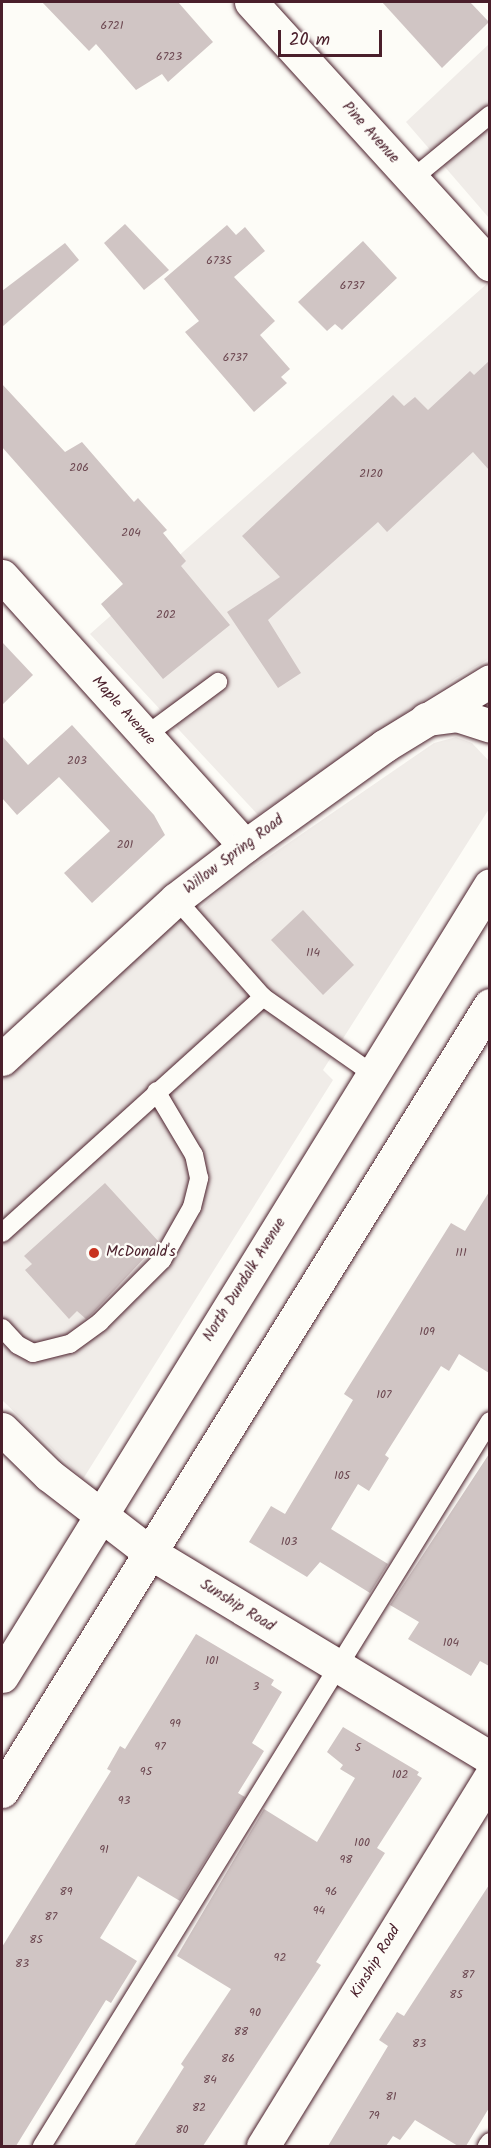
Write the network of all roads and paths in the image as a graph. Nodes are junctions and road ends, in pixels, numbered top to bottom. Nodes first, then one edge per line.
1 (251, 2) edge
2 (489, 115) edge
3 (412, 179) junction
4 (489, 264) edge
5 (2, 576) edge
6 (489, 681) edge
7 (218, 682) dead end
8 (426, 719) junction
9 (489, 726) edge
10 (145, 735) junction
11 (244, 846) junction
12 (489, 885) edge
13 (176, 900) junction
14 (263, 997) junction
15 (489, 1005) edge
16 (2, 1059) edge
17 (373, 1074) junction
18 (156, 1091) junction
19 (2, 1233) edge
20 (2, 1328) edge
21 (489, 1422) edge
22 (2, 1429) edge
23 (100, 1516) junction
24 (149, 1552) junction
25 (336, 1668) junction
26 (2, 1676) edge
27 (489, 1758) edge
28 (489, 1777) edge
29 (2, 1791) edge
30 (489, 2142) edge
31 (42, 2146) edge
32 (263, 2146) edge
33 (487, 2146) edge

1 - 3 street, Pine Avenue
2 - 3 lane
3 - 4 street, Pine Avenue
5 - 10 street, Maple Avenue
6 - 8 street, Willow Spring Road
7 - 10 lane
8 - 9 street
8 - 11 street, Willow Spring Road
10 - 11 street, Maple Avenue
11 - 13 street, Willow Spring Road
12 - 17 street, North Dundalk Avenue
13 - 14 lane
13 - 16 street, Willow Spring Road
14 - 17 lane
14 - 18 lane
15 - 24 street
17 - 23 street, North Dundalk Avenue
18 - 19 lane
18 - 20 lane
21 - 25 lane
22 - 23 street, Sunship Road
23 - 24 street, Sunship Road
23 - 26 street, North Dundalk Avenue
24 - 25 street, Sunship Road
24 - 29 street
25 - 27 street, Sunship Road
25 - 31 lane
28 - 32 street, Kinship Road
30 - 33 lane

